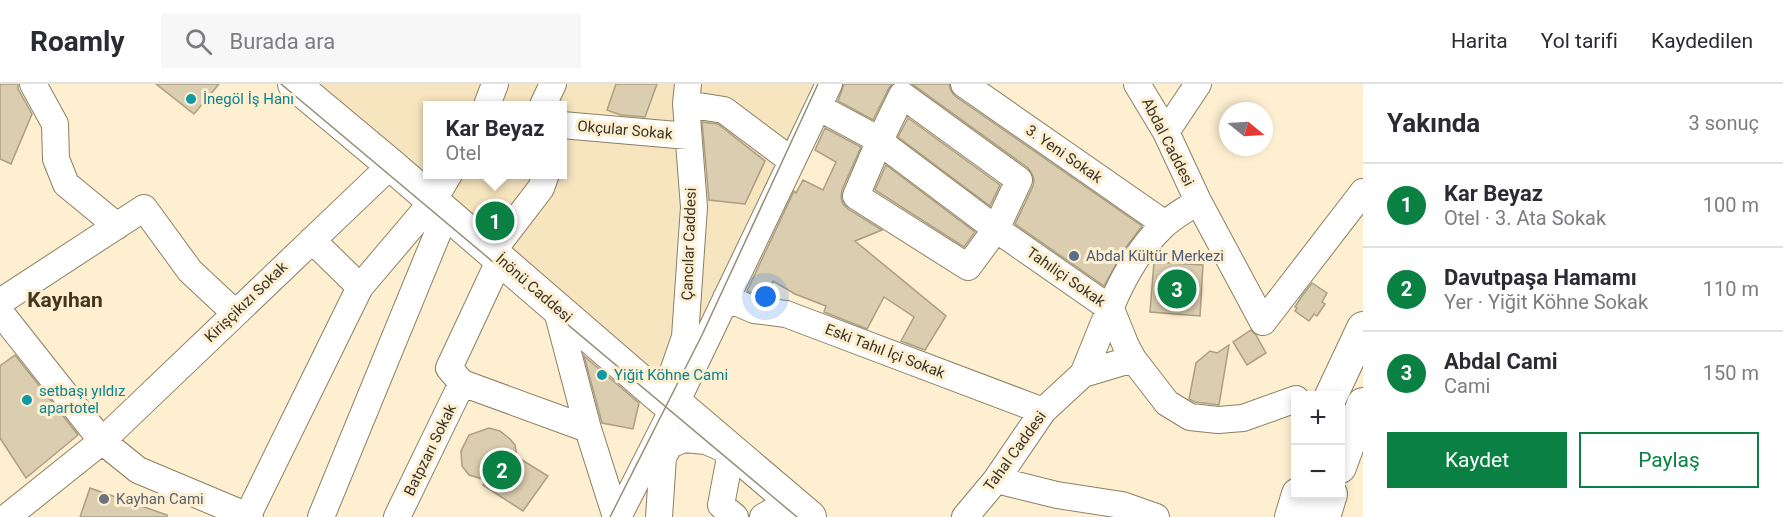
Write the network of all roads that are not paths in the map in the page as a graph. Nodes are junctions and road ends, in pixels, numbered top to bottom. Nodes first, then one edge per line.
1 (33, 84) edge
2 (495, 84) edge
3 (553, 84) edge
4 (829, 84) edge
5 (964, 84) edge
6 (1137, 84) edge
7 (1198, 84) edge
8 (305, 88) edge
9 (687, 94) edge
10 (489, 101) edge
11 (545, 101) edge
12 (818, 107) junction
13 (567, 125) edge
14 (1166, 132) junction
15 (688, 136) junction
16 (879, 142) junction
17 (792, 161) junction
18 (391, 165) junction
19 (448, 179) edge
20 (544, 179) edge
21 (1363, 192) edge
22 (1198, 201) junction
23 (440, 207) junction
24 (1165, 224) junction
25 (117, 226) junction
26 (996, 229) junction
27 (312, 240) junction
28 (496, 256) junction
29 (360, 287) junction
30 (726, 298) junction
31 (0, 302) edge
32 (556, 307) junction
33 (1111, 309) junction
34 (0, 312) edge
35 (235, 313) junction
36 (1363, 328) edge
37 (1133, 359) junction
38 (1083, 374) junction
39 (462, 383) junction
40 (1333, 391) edge
41 (1291, 401) edge
42 (670, 402) junction
43 (1363, 404) edge
44 (1043, 411) junction
45 (588, 429) junction
46 (102, 441) junction
47 (731, 452) junction
48 (1345, 455) edge
49 (996, 480) junction
50 (1297, 499) edge
51 (1330, 499) edge
52 (800, 509) edge
53 (7, 517) edge
54 (248, 517) edge
55 (321, 517) edge
56 (398, 517) edge
57 (617, 517) edge
58 (659, 517) edge
59 (735, 517) edge
60 (763, 517) edge
61 (965, 517) edge
62 (1156, 517) edge
63 (1291, 517) edge
64 (1324, 517) edge

1 - 25 street
2 - 10 street
3 - 11 street
4 - 12 street
5 - 24 street, 3. Yeni Sokak
6 - 14 street, Abdal Caddesi
7 - 14 street
8 - 18 main road, İnönü Caddesi
9 - 15 street, Çancılar Caddesi
9 - 17 street
12 - 16 street, Tahıliçi Sokak
12 - 17 street
13 - 15 street, Okçular Sokak
14 - 22 street, Abdal Caddesi
15 - 42 street, Çancılar Caddesi
16 - 26 street, Tahıliçi Sokak
16 - 26 street
16 - 26 street
17 - 30 street
18 - 23 main road, İnönü Caddesi
18 - 27 street, Kirişçikızı Sokak
19 - 23 street
20 - 28 street
21 - 22 street, Abdal Caddesi
22 - 24 street
23 - 28 main road, İnönü Caddesi
23 - 29 street
23 - 55 street
24 - 33 street
25 - 31 street
25 - 35 street
26 - 33 street, Tahıliçi Sokak
27 - 29 street
27 - 35 street, Kirişçikızı Sokak
28 - 32 main road, İnönü Caddesi
28 - 39 street
29 - 54 street
30 - 42 street
30 - 44 street, Eski Tahıl İçi Sokak
32 - 42 main road, İnönü Caddesi
32 - 45 street
33 - 37 street, Tahıliçi Sokak
33 - 38 street
34 - 46 street
35 - 46 street, Kirişçikızı Sokak
36 - 40 main road
37 - 38 street, Tahal Caddesi
37 - 41 street, Tahıliçi Sokak
38 - 44 street, Tahal Caddesi
39 - 45 street
39 - 56 street, Batpzarı Sokak
42 - 47 main road, İnönü Caddesi
42 - 57 street
43 - 48 main road
44 - 49 street, Tahal Caddesi
45 - 57 street
46 - 53 street, Kirişçikızı Sokak
46 - 54 street
47 - 52 main road, İnönü Caddesi
47 - 58 street
47 - 59 street
49 - 61 street, Tahal Caddesi
49 - 62 street
50 - 63 main road
51 - 64 main road
52 - 60 street

